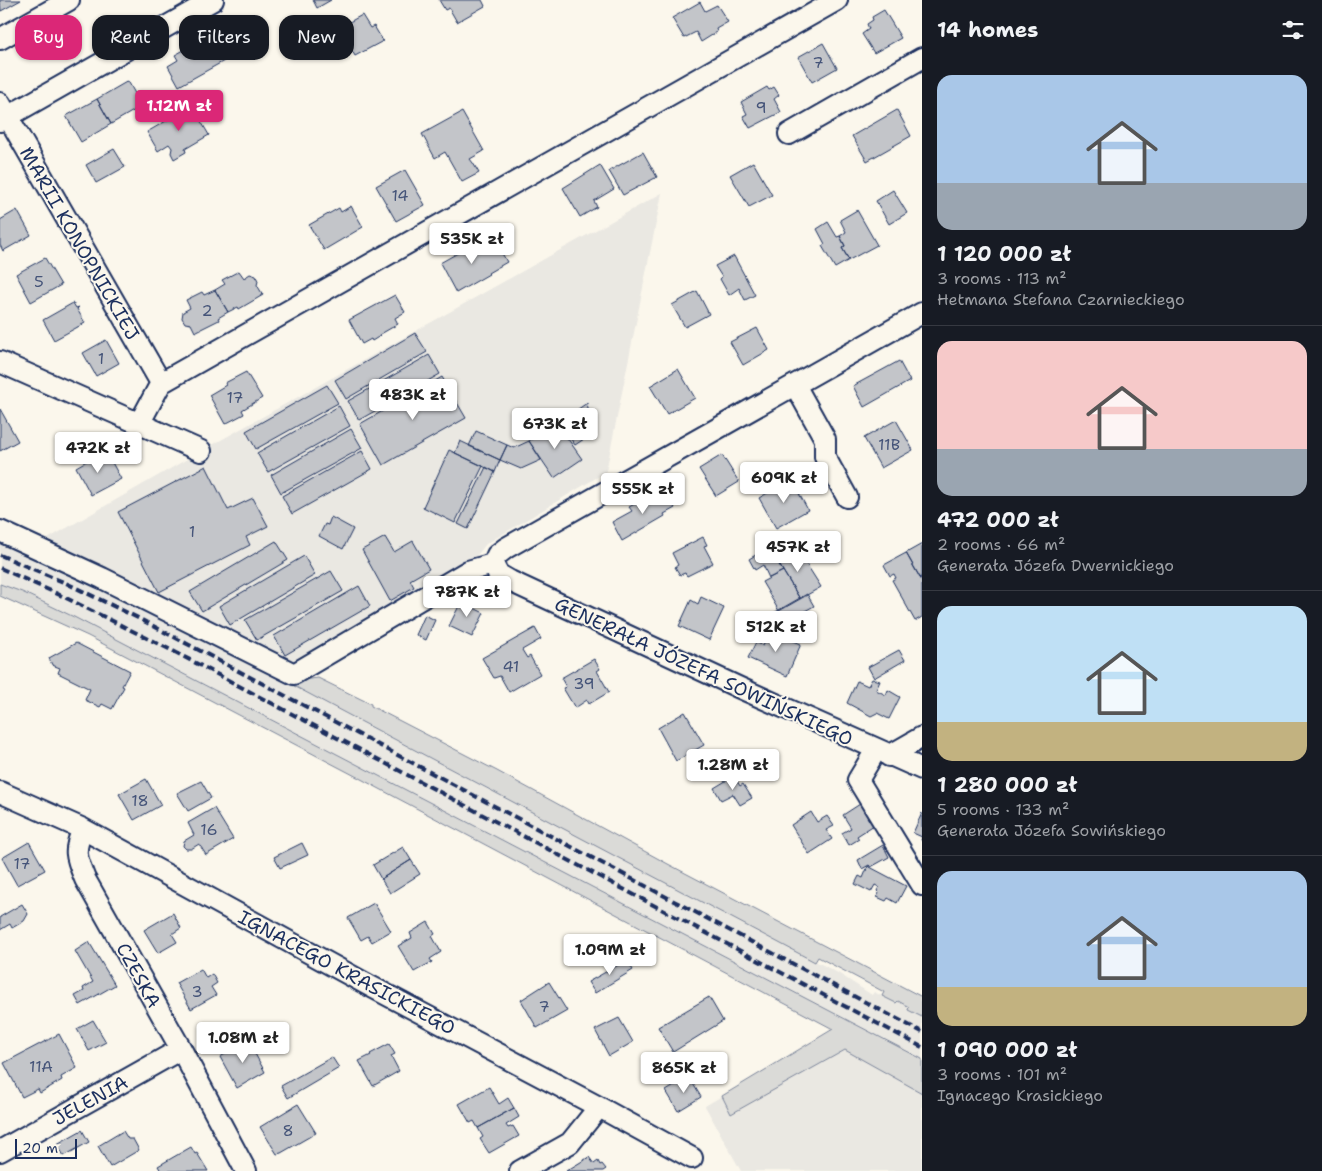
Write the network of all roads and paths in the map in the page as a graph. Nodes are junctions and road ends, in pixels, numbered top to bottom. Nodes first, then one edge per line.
1 (69, 0) edge
2 (213, 0) edge
3 (837, 0) edge
4 (0, 39) edge
5 (922, 58) edge
6 (3, 113) edge
7 (789, 134) dead end
8 (922, 313) edge
9 (0, 362) edge
10 (161, 383) junction
11 (794, 385) junction
12 (139, 424) junction
13 (201, 451) dead end
14 (847, 497) dead end
15 (0, 531) edge
16 (493, 564) junction
17 (922, 737) edge
18 (883, 753) junction
19 (922, 769) edge
20 (0, 792) edge
21 (83, 829) junction
22 (922, 885) edge
23 (181, 1049) junction
24 (599, 1107) junction
25 (0, 1151) edge
26 (692, 1158) dead end
27 (246, 1171) edge
28 (520, 1171) edge

1 - 4 street
2 - 6 street
3 - 10 street
5 - 7 street
6 - 10 street, MARII KONOPNICKIEJ
8 - 11 street
9 - 12 street
10 - 12 street
11 - 14 street
11 - 16 street
12 - 13 street
15 - 16 street
16 - 18 street, GENERAŁA JÓZEFA SOWIŃSKIEGO
17 - 18 street
18 - 19 street, GENERAŁA JÓZEFA SOWIŃSKIEGO
18 - 22 street
20 - 21 street, IGNACEGO KRASICKIEGO
21 - 23 street, CZESKA
21 - 24 street, IGNACEGO KRASICKIEGO
23 - 25 street, JELENIA
23 - 27 street, CZESKA
24 - 26 street, IGNACEGO KRASICKIEGO
24 - 28 street

